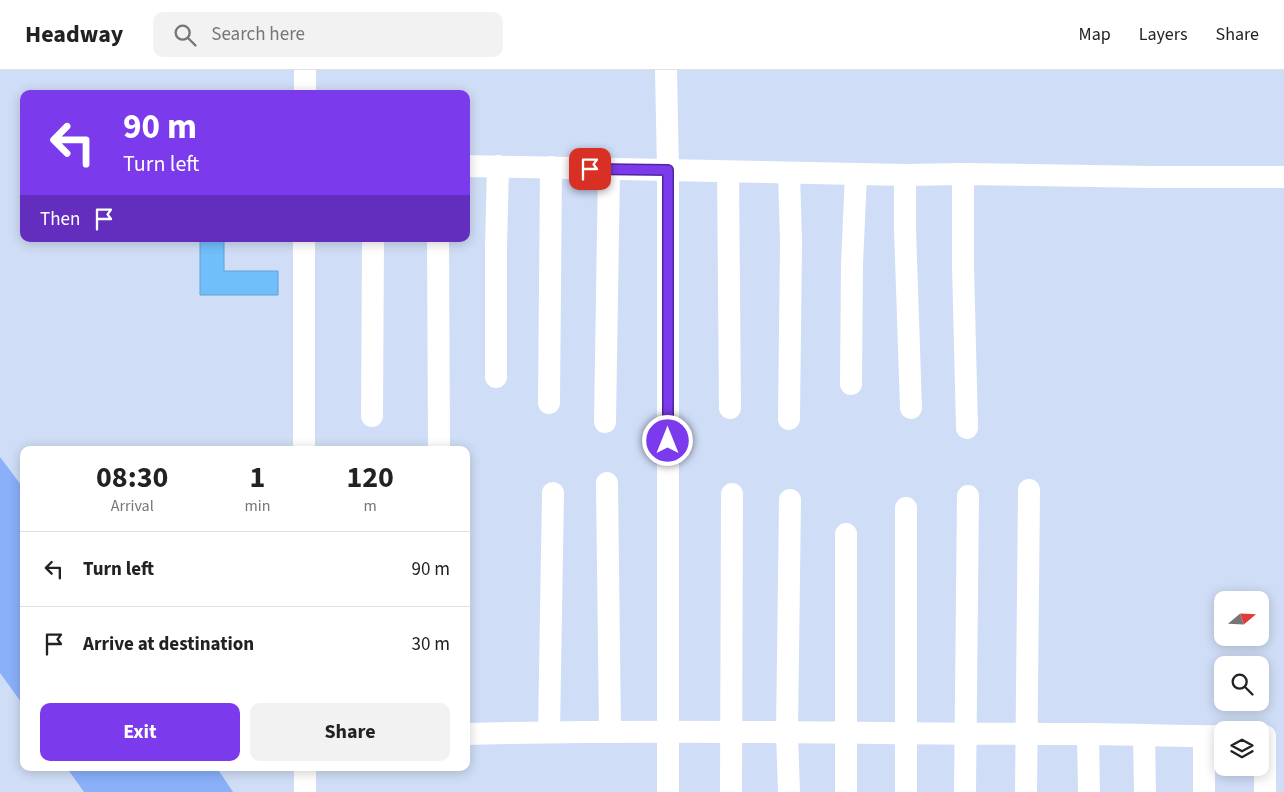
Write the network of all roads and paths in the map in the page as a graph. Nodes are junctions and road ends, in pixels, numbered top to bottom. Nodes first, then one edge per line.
1 (305, 70) edge
2 (666, 70) edge
3 (305, 90) edge
4 (470, 166) edge
5 (498, 166) junction
6 (551, 168) junction
7 (609, 169) junction
8 (668, 170) junction
9 (728, 172) junction
10 (789, 173) junction
11 (856, 174) junction
12 (963, 174) junction
13 (905, 175) junction
14 (1284, 177) edge
15 (304, 242) edge
16 (373, 242) edge
17 (438, 242) edge
18 (496, 377) dead end
19 (851, 384) dead end
20 (549, 403) dead end
21 (730, 408) dead end
22 (911, 408) dead end
23 (372, 416) dead end
24 (789, 419) dead end
25 (605, 422) dead end
26 (967, 428) dead end
27 (304, 446) edge
28 (439, 446) edge
29 (607, 482) dead end
30 (1029, 490) dead end
31 (553, 493) dead end
32 (732, 494) dead end
33 (968, 496) dead end
34 (790, 500) dead end
35 (906, 508) dead end
36 (846, 534) dead end
37 (610, 731) junction
38 (732, 731) junction
39 (549, 732) junction
40 (668, 732) junction
41 (787, 733) junction
42 (846, 733) junction
43 (470, 734) edge
44 (906, 734) junction
45 (1026, 734) junction
46 (1088, 734) junction
47 (966, 735) junction
48 (1144, 735) junction
49 (1213, 736) edge
50 (1270, 736) edge
51 (306, 771) edge
52 (305, 792) edge
53 (668, 792) edge
54 (732, 792) edge
55 (789, 792) edge
56 (846, 792) edge
57 (906, 792) edge
58 (965, 792) edge
59 (1026, 792) edge
60 (1089, 792) edge
61 (1145, 792) edge
62 (1204, 792) edge
63 (1265, 792) edge

1 - 3 street
2 - 8 street
4 - 5 street
5 - 6 street
5 - 18 street
6 - 7 street
6 - 20 street
7 - 8 street
7 - 25 street
8 - 9 street
8 - 40 street
9 - 10 street
9 - 21 street
10 - 11 street
10 - 24 street
11 - 13 street
11 - 19 street
12 - 13 street
12 - 14 street
12 - 26 street
13 - 22 street
15 - 27 street
16 - 23 street
17 - 28 street
29 - 37 street
30 - 45 street
31 - 39 street
32 - 38 street
33 - 47 street
34 - 41 street
35 - 44 street
36 - 42 street
37 - 39 street
37 - 40 street
38 - 40 street
38 - 41 street
38 - 54 street
39 - 43 street
40 - 53 street
41 - 42 street
41 - 55 street
42 - 44 street
42 - 56 street
44 - 47 street
44 - 57 street
45 - 46 street
45 - 47 street
45 - 59 street
46 - 48 street
46 - 60 street
47 - 58 street
48 - 49 street
48 - 61 street
49 - 62 street
50 - 63 street
51 - 52 street

